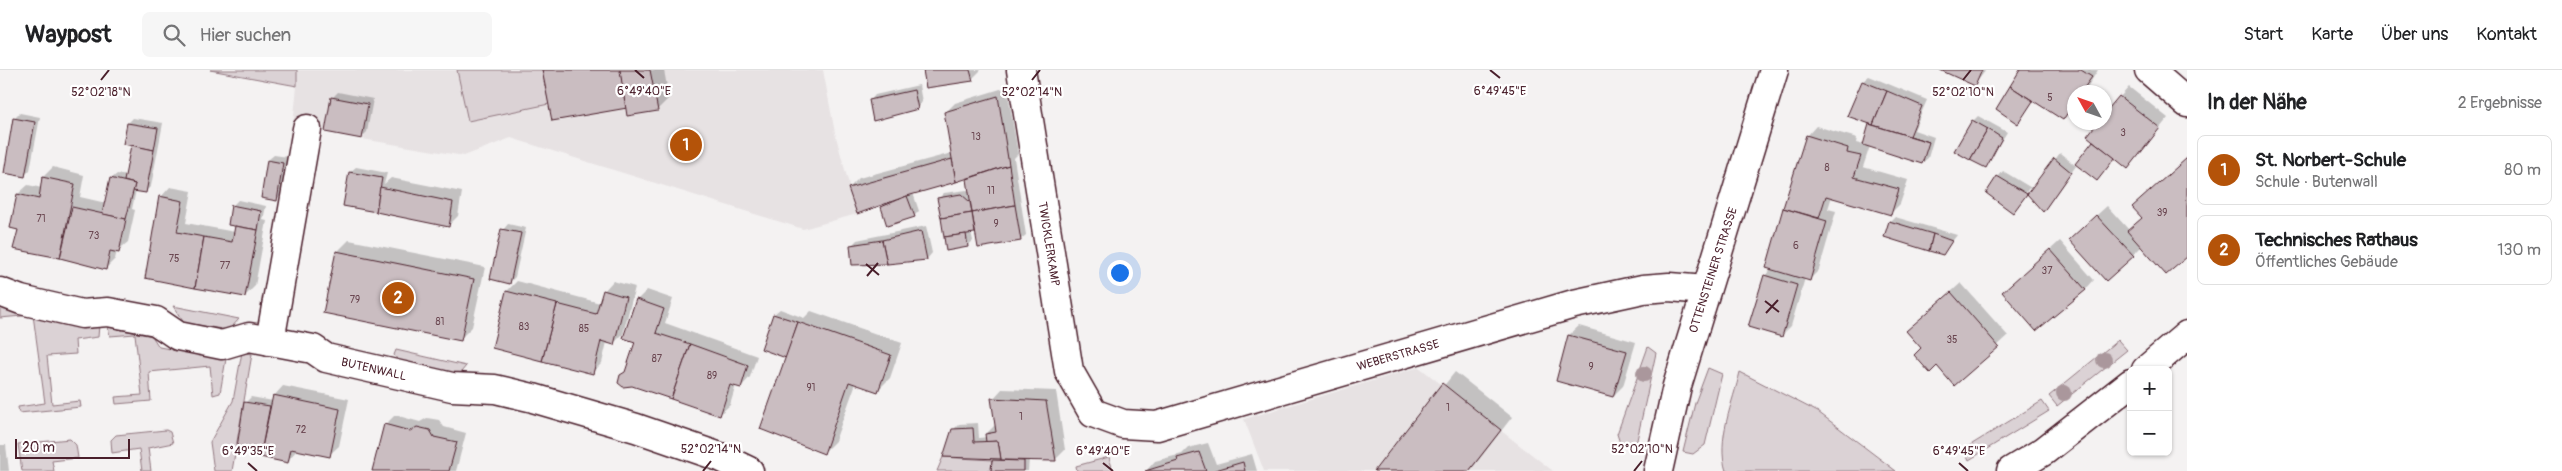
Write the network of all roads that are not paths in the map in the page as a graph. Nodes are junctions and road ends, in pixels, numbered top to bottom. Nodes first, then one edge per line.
1 (1021, 70) edge
2 (1774, 70) edge
3 (2149, 70) edge
4 (2187, 103) edge
5 (307, 129) dead end
6 (1706, 290) junction
7 (0, 292) edge
8 (270, 341) junction
9 (2182, 348) edge
10 (2153, 366) edge
11 (2127, 386) edge
12 (1093, 413) joint
13 (749, 471) edge
14 (1658, 471) edge
15 (2011, 471) edge

1 - 12 street, TWICKLERKAMP
2 - 6 street, OTTENSTEINER STRASSE
3 - 4 street
5 - 8 street
6 - 12 street, WEBERSTRASSE
6 - 14 street, OTTENSTEINER STRASSE
7 - 8 street, BUTENWALL
8 - 13 street, BUTENWALL
9 - 10 street
11 - 15 street

